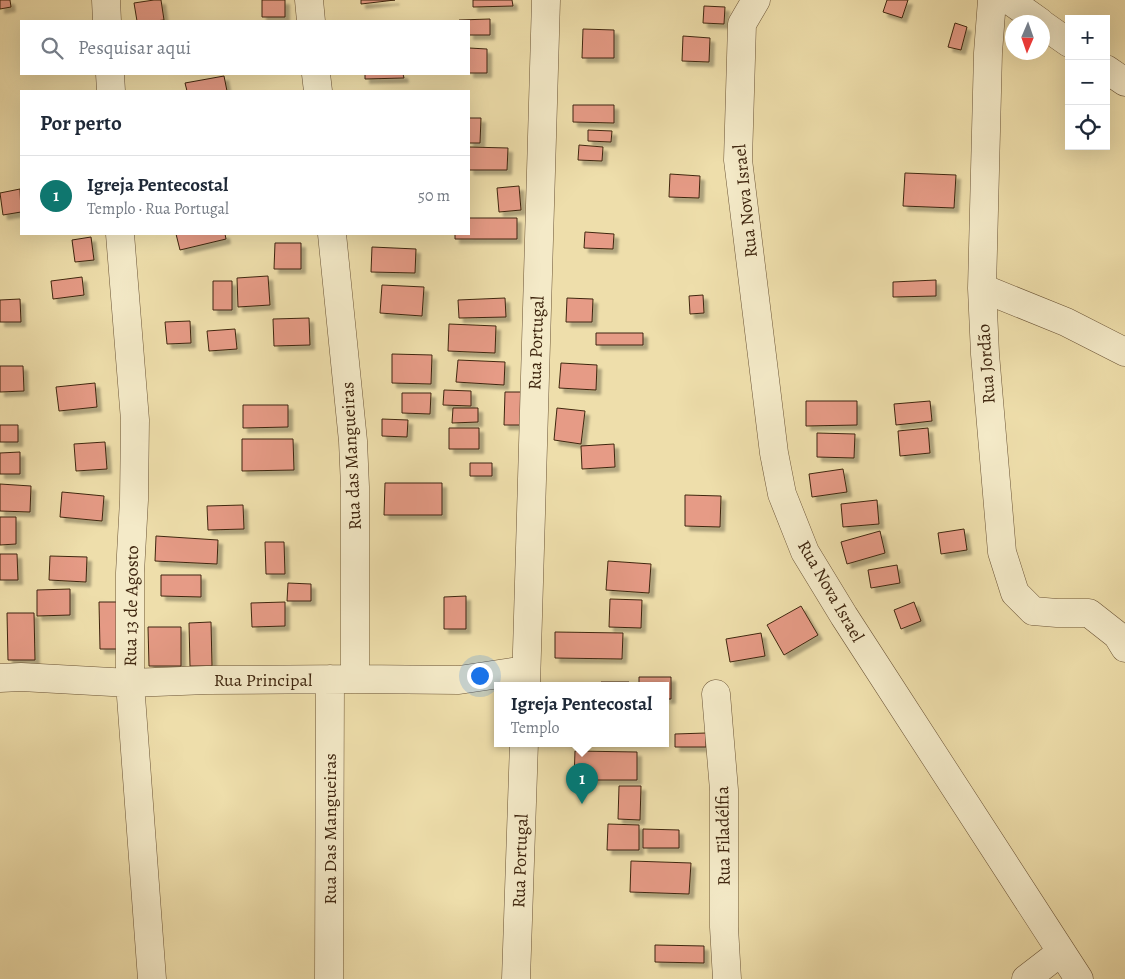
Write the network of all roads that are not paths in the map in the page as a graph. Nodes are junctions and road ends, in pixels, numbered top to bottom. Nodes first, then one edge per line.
1 (106, 0) edge
2 (309, 0) edge
3 (546, 0) edge
4 (756, 0) edge
5 (992, 0) edge
6 (1009, 0) edge
7 (1030, 15) edge
8 (107, 20) edge
9 (311, 20) edge
10 (1050, 29) edge
11 (1065, 40) edge
12 (1110, 72) edge
13 (110, 75) edge
14 (316, 75) edge
15 (1125, 82) edge
16 (111, 90) edge
17 (318, 90) edge
18 (120, 235) edge
19 (332, 235) edge
20 (982, 288) junction
21 (1125, 352) edge
22 (1125, 648) edge
23 (526, 677) edge
24 (0, 678) edge
25 (343, 679) junction
26 (130, 683) junction
27 (716, 694) dead end
28 (524, 747) edge
29 (1061, 952) junction
30 (152, 979) edge
31 (329, 979) edge
32 (516, 979) edge
33 (727, 979) edge
34 (1026, 979) edge
35 (1079, 979) edge

1 - 8 street
2 - 9 street
3 - 23 street, Rua Portugal
4 - 29 street, Rua Nova Israel
5 - 20 street, Rua Jordão
6 - 7 street
10 - 11 street
12 - 15 street
13 - 16 street
14 - 17 street
18 - 26 street, Rua 13 de Agosto
19 - 25 street, Rua das Mangueiras
20 - 21 street
20 - 22 street, Rua Jordão
23 - 25 street, Rua Principal
24 - 26 street, Rua Principal
25 - 26 street, Rua Principal
25 - 31 street, Rua Das Mangueiras
26 - 30 street, Rua 13 de Agosto
27 - 33 street, Rua Filadélfia
28 - 32 street, Rua Portugal
29 - 34 street
29 - 35 street, Rua Nova Israel

